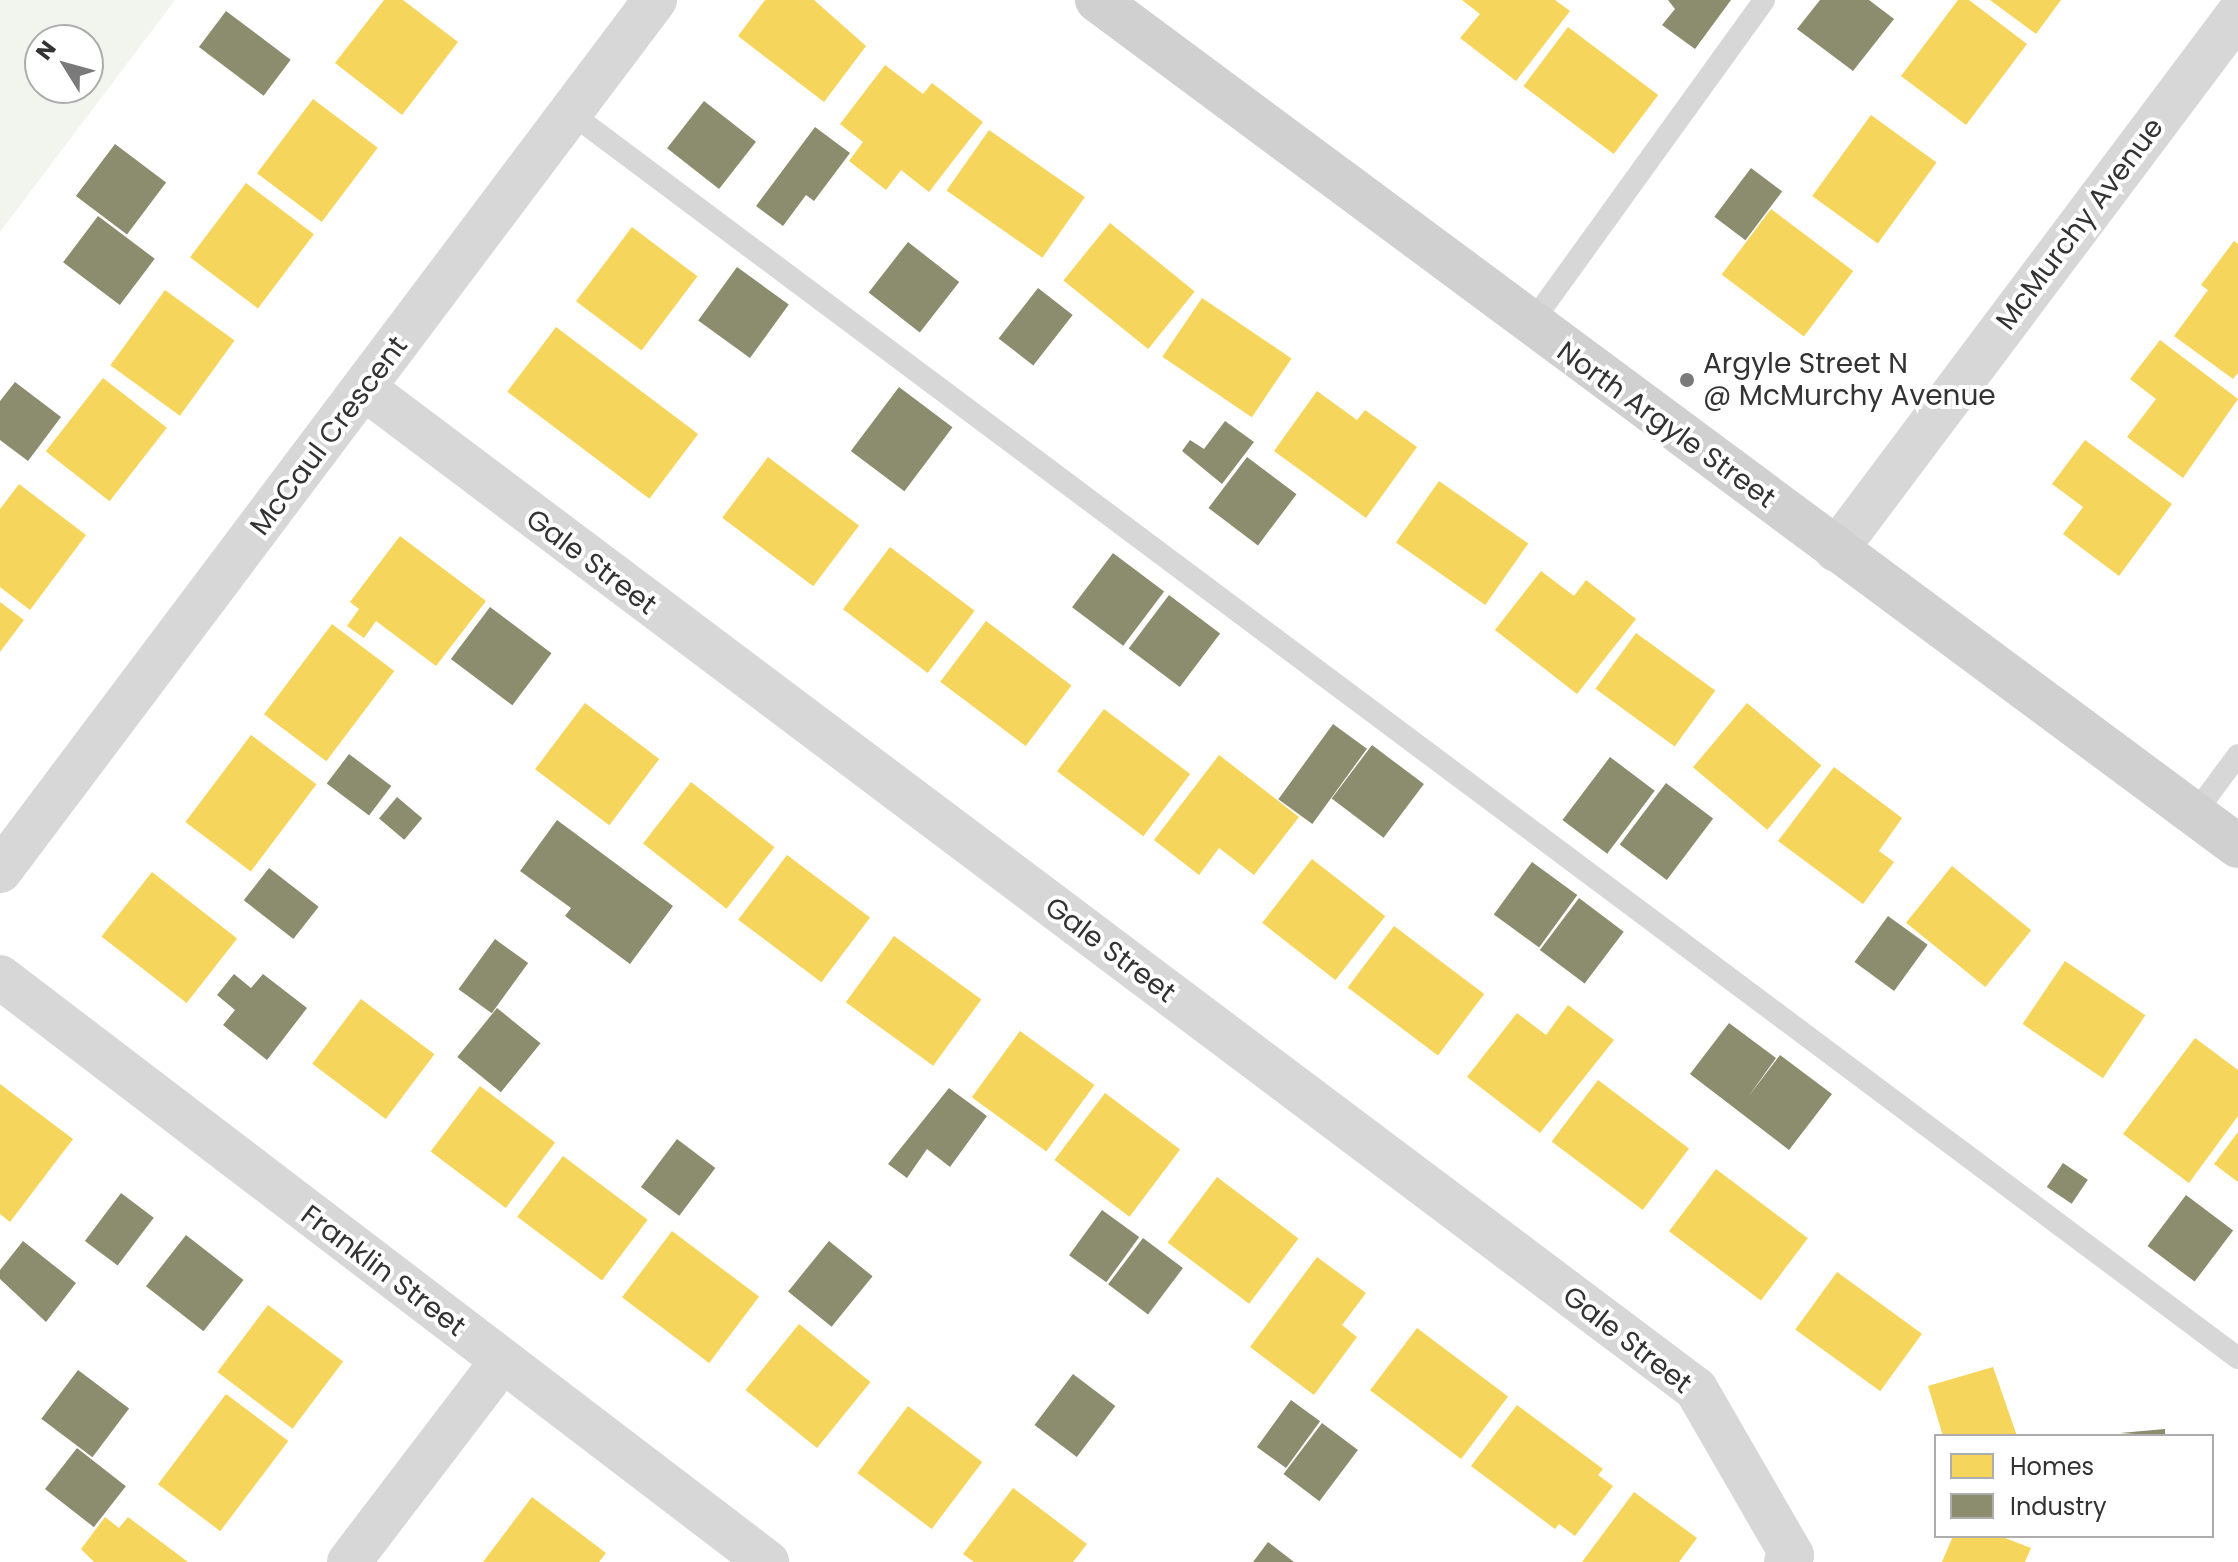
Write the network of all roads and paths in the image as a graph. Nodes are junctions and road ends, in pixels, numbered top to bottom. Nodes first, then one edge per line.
1 (655, 0) edge
2 (1097, 0) edge
3 (1764, 0) edge
4 (2238, 14) edge
5 (572, 114) junction
6 (1530, 325) junction
7 (365, 389) junction
8 (1836, 550) junction
9 (2238, 755) edge
10 (2195, 813) junction
11 (2238, 846) edge
12 (0, 871) edge
13 (0, 977) edge
14 (2238, 1358) edge
15 (502, 1361) junction
16 (349, 1562) edge
17 (767, 1562) edge
18 (1786, 1562) edge

1 - 5 street, McCaul Crescent
2 - 6 street, North Argyle Street
3 - 6 lane
4 - 8 street, McMurchy Avenue
5 - 7 street, McCaul Crescent
5 - 14 lane
6 - 8 street, North Argyle Street
7 - 12 street, McCaul Crescent
7 - 18 street, Gale Street
8 - 10 street, North Argyle Street
9 - 10 lane
10 - 11 street, North Argyle Street
13 - 15 street, Franklin Street
15 - 16 street
15 - 17 street, Franklin Street

